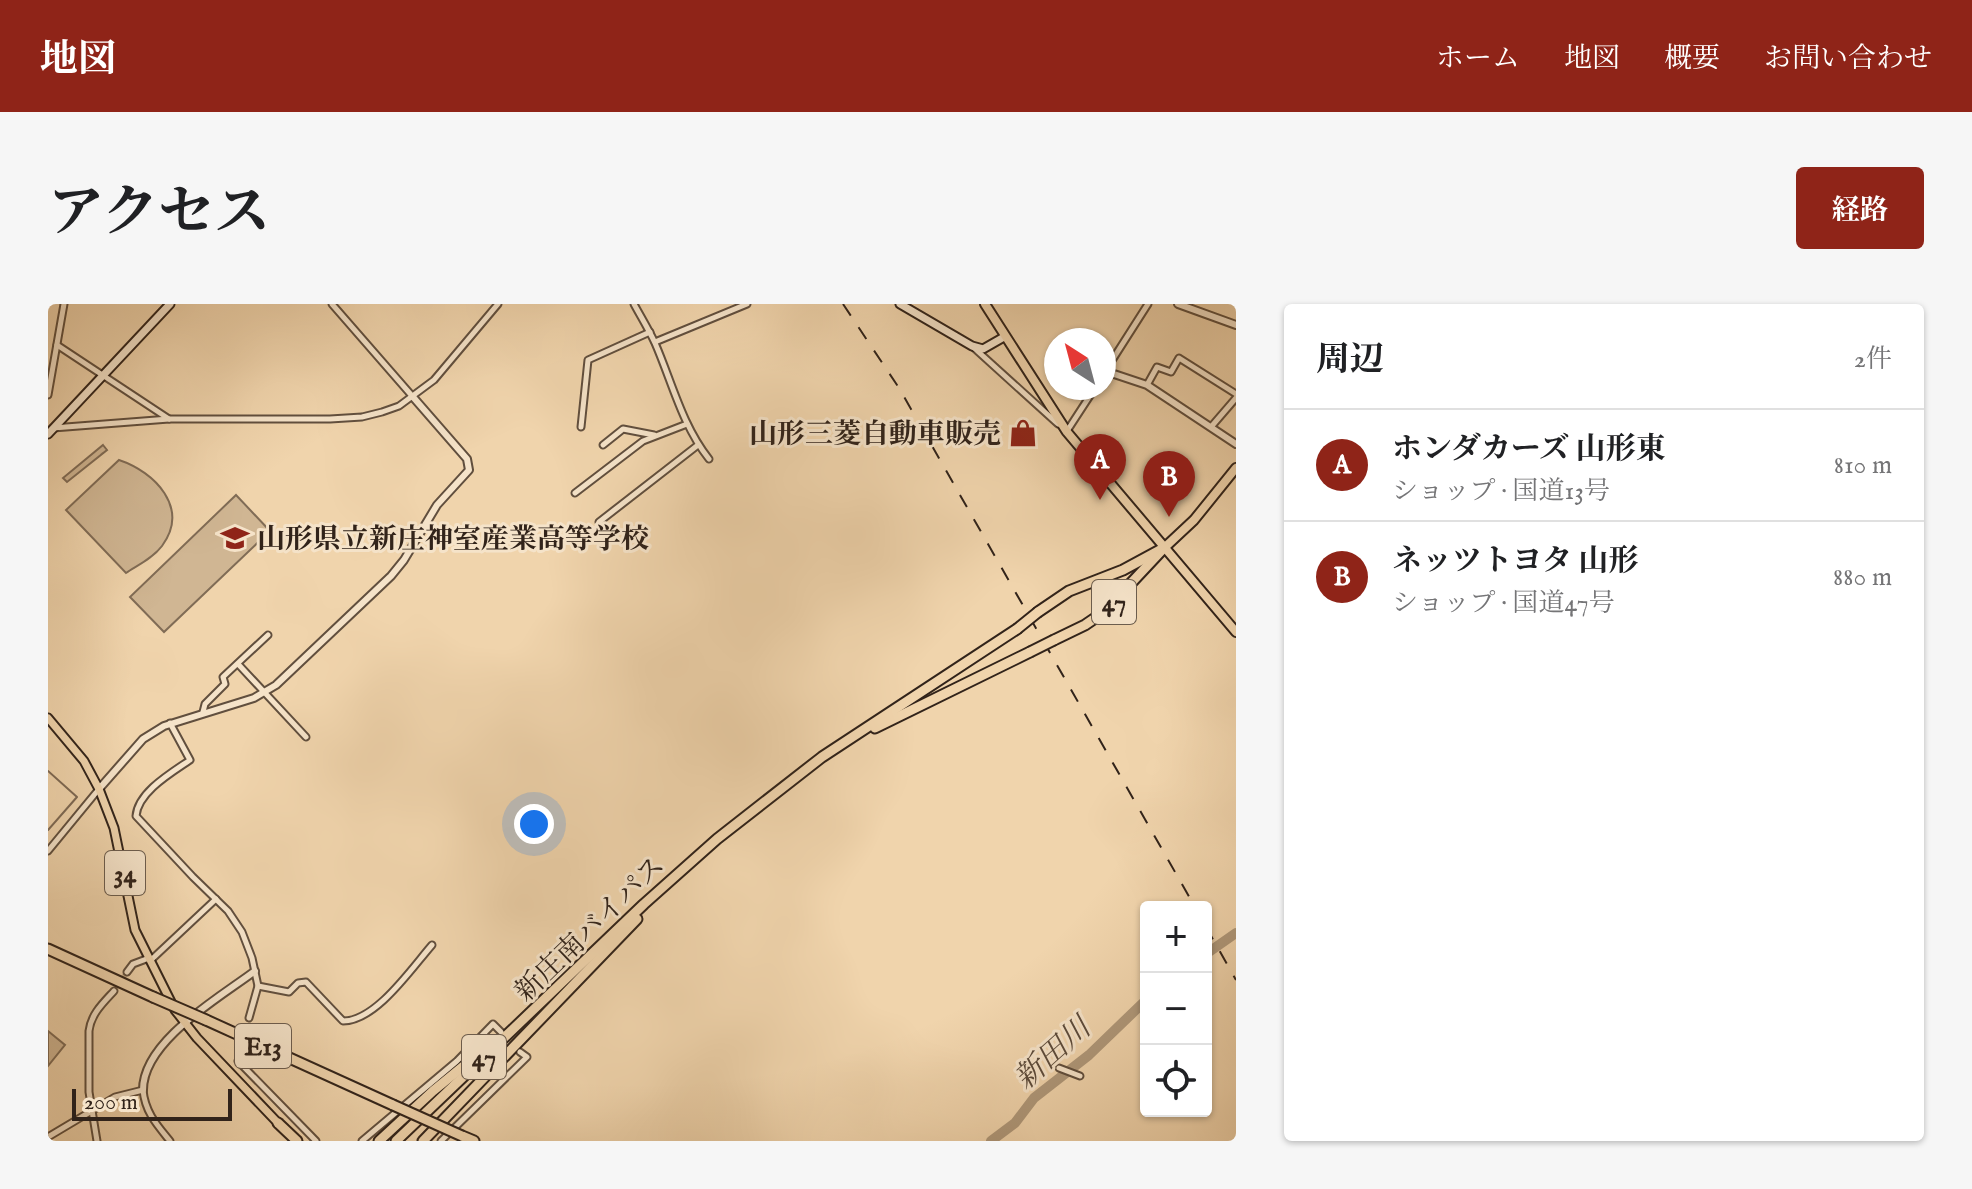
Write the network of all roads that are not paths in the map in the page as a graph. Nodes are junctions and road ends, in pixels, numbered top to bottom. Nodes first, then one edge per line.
1 (64, 304) edge
2 (170, 304) edge
3 (332, 304) edge
4 (498, 304) edge
5 (634, 304) edge
6 (747, 304) edge
7 (900, 304) edge
8 (985, 304) edge
9 (1148, 304) edge
10 (1178, 304) edge
11 (1236, 325) edge
12 (650, 332) junction
13 (1004, 337) junction
14 (655, 342) junction
15 (57, 345) junction
16 (972, 346) junction
17 (1116, 355) edge
18 (102, 374) junction
19 (1116, 375) edge
20 (1147, 385) junction
21 (48, 395) edge
22 (1236, 396) edge
23 (413, 397) junction
24 (1087, 400) edge
25 (169, 419) junction
26 (687, 424) junction
27 (581, 427) dead end
28 (1211, 427) junction
29 (51, 431) edge
30 (1066, 431) junction
31 (655, 435) junction
32 (1236, 444) edge
33 (603, 445) dead end
34 (698, 445) junction
35 (709, 459) dead end
36 (1236, 468) edge
37 (575, 493) dead end
38 (599, 522) dead end
39 (1163, 549) junction
40 (1236, 632) edge
41 (268, 635) dead end
42 (238, 664) junction
43 (263, 691) junction
44 (203, 712) junction
45 (48, 718) edge
46 (170, 723) junction
47 (306, 737) dead end
48 (823, 758) junction
49 (99, 789) junction
50 (48, 851) edge
51 (669, 883) junction
52 (216, 899) junction
53 (432, 945) dead end
54 (48, 949) edge
55 (149, 959) junction
56 (255, 971) junction
57 (127, 972) tunnel mouth
58 (258, 986) junction
59 (114, 991) tunnel mouth
60 (249, 1018) tunnel mouth
61 (186, 1024) junction
62 (501, 1032) dead end
63 (241, 1051) tunnel mouth
64 (520, 1052) dead end
65 (1059, 1068) dead end
66 (1080, 1076) dead end
67 (143, 1090) junction
68 (90, 1110) junction
69 (278, 1123) joint
70 (49, 1138) edge
71 (460, 1138) edge
72 (97, 1141) edge
73 (170, 1141) edge
74 (296, 1141) edge
75 (316, 1141) edge
76 (362, 1141) edge
77 (379, 1141) edge
78 (396, 1141) edge
79 (423, 1141) edge
80 (441, 1141) edge
81 (474, 1141) edge

1 - 15 street
2 - 18 main road
3 - 23 street
4 - 23 street
5 - 12 street
6 - 14 street
7 - 16 main road
8 - 13 highway
9 - 17 street
10 - 11 street
12 - 14 street
12 - 27 street
13 - 16 main road
13 - 30 highway
14 - 26 street
15 - 18 street
15 - 21 street
16 - 30 street
18 - 25 street
18 - 29 main road
19 - 20 street
20 - 22 street
20 - 28 street
22 - 28 street
23 - 25 street
23 - 43 street
24 - 30 street
25 - 29 street
26 - 31 street
26 - 34 street
28 - 32 street
30 - 39 highway
31 - 33 street
31 - 37 street
34 - 35 street
34 - 38 street
36 - 39 highway, 47
39 - 40 highway
39 - 48 highway, 47, bridge
39 - 48 highway, 47, bridge
41 - 42 street
42 - 43 street
42 - 44 street
43 - 44 street
43 - 47 street
44 - 46 street
45 - 49 main road, 34
46 - 49 street
46 - 52 street
48 - 51 highway, 新庄南バイパス / 47
49 - 50 street
49 - 55 main road, 34
51 - 77 highway
51 - 78 highway, 新庄南バイパス / 47
51 - 79 highway
52 - 55 street
52 - 56 street
53 - 58 street
54 - 71 highway, E13, bridge
55 - 57 street
55 - 61 main road, 34
56 - 58 street
56 - 61 street
58 - 60 street
59 - 68 street
61 - 67 street
61 - 69 main road, 34
62 - 76 street
63 - 75 street
64 - 80 street
65 - 66 street
67 - 68 street
67 - 73 street
68 - 70 street
68 - 72 street
69 - 74 highway, 34
71 - 81 highway, E13

